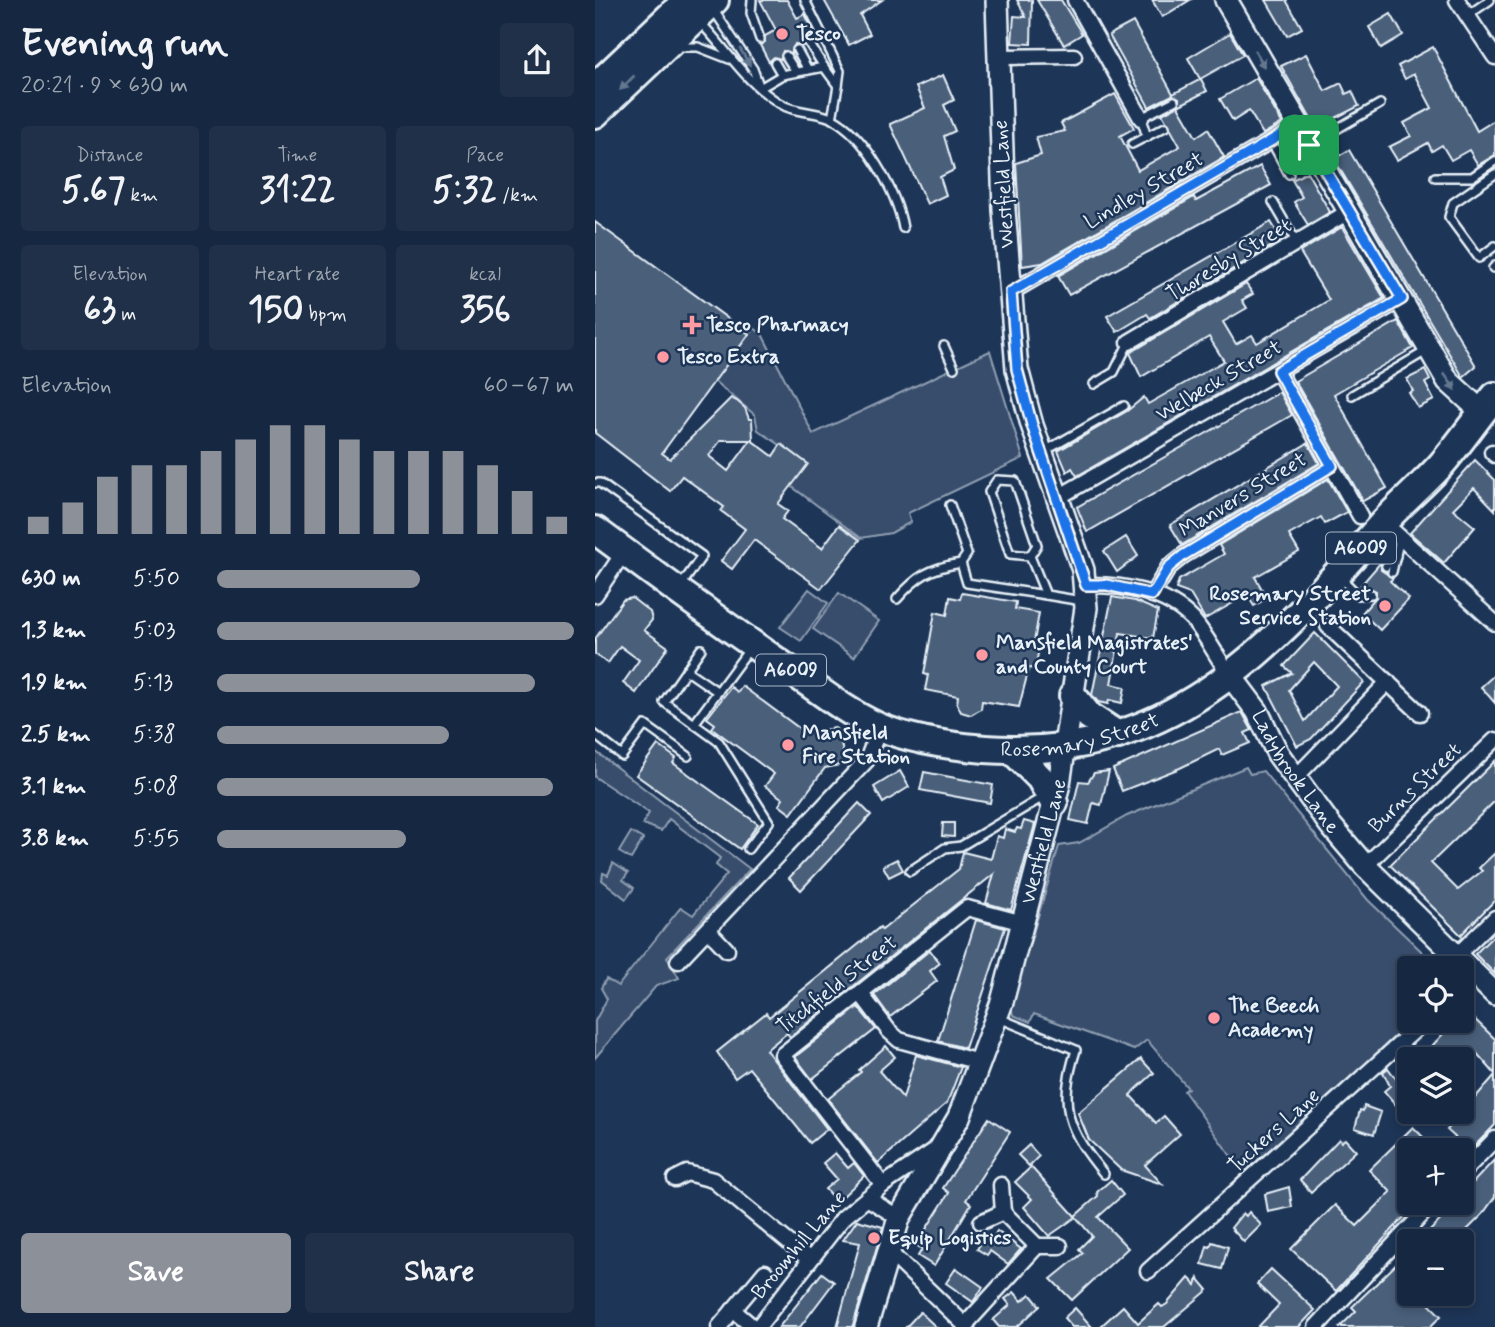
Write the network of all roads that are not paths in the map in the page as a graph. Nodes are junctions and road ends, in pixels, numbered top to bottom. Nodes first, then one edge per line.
1 (752, 0) edge
2 (805, 0) edge
3 (997, 0) edge
4 (1075, 0) edge
5 (1226, 0) edge
6 (1457, 0) edge
7 (1490, 0) edge
8 (699, 4) edge
9 (1467, 15) junction
10 (760, 39) dead end
11 (809, 43) dead end
12 (797, 50) dead end
13 (659, 51) junction
14 (786, 56) dead end
15 (1074, 56) dead end
16 (998, 57) junction
17 (1495, 57) edge
18 (729, 60) junction
19 (775, 62) dead end
20 (824, 67) junction
21 (808, 70) junction
22 (796, 72) junction
23 (782, 75) junction
24 (838, 86) junction
25 (595, 87) edge
26 (760, 88) junction
27 (1174, 101) dead end
28 (1380, 104) dead end
29 (595, 114) edge
30 (1141, 118) junction
31 (832, 119) junction
32 (1298, 125) junction
33 (1165, 127) dead end
34 (1147, 137) junction
35 (1271, 141) junction
36 (1132, 144) dead end
37 (1309, 145) junction
38 (1495, 161) edge
39 (1289, 174) dead end
40 (1495, 174) edge
41 (1434, 177) dead end
42 (1273, 202) dead end
43 (1348, 212) junction
44 (903, 228) dead end
45 (1298, 244) junction
46 (1495, 246) edge
47 (1011, 292) junction
48 (1402, 299) junction
49 (1129, 342) joint
50 (944, 345) dead end
51 (1430, 349) junction
52 (954, 368) dead end
53 (1278, 371) junction
54 (1094, 384) dead end
55 (1352, 395) dead end
56 (1488, 404) edge
57 (1124, 406) dead end
58 (1042, 453) junction
59 (1332, 466) junction
60 (595, 483) edge
61 (1057, 498) junction
62 (950, 505) dead end
63 (1381, 525) junction
64 (595, 530) edge
65 (624, 552) junction
66 (1030, 555) junction
67 (961, 564) junction
68 (1389, 569) dead end
69 (1338, 574) junction
70 (1364, 588) dead end
71 (677, 591) junction
72 (1086, 594) junction
73 (1371, 594) dead end
74 (595, 595) edge
75 (1046, 595) junction
76 (1152, 595) junction
77 (1358, 595) junction
78 (897, 599) dead end
79 (1495, 623) edge
80 (1328, 626) dead end
81 (753, 644) junction
82 (701, 649) dead end
83 (686, 670) junction
84 (1230, 675) junction
85 (1388, 682) junction
86 (717, 692) junction
87 (1073, 696) junction
88 (1420, 713) dead end
89 (694, 724) junction
90 (880, 727) junction
91 (595, 735) edge
92 (1118, 735) junction
93 (1495, 740) edge
94 (1065, 748) junction
95 (1013, 751) junction
96 (688, 756) dead end
97 (1295, 778) junction
98 (1052, 798) junction
99 (748, 849) dead end
100 (1365, 866) junction
101 (910, 871) dead end
102 (1495, 918) edge
103 (1023, 923) junction
104 (708, 930) junction
105 (727, 950) dead end
106 (1456, 956) joint
107 (678, 961) dead end
108 (1474, 984) edge
109 (1495, 993) edge
110 (861, 994) junction
111 (997, 1017) junction
112 (1412, 1033) edge
113 (982, 1063) junction
114 (1495, 1139) edge
115 (943, 1145) junction
116 (1474, 1161) edge
117 (1104, 1174) dead end
118 (675, 1179) dead end
119 (883, 1185) junction
120 (1001, 1185) dead end
121 (867, 1198) junction
122 (1003, 1212) junction
123 (1422, 1215) edge
124 (899, 1218) junction
125 (981, 1222) dead end
126 (1037, 1246) junction
127 (1060, 1246) dead end
128 (888, 1251) junction
129 (810, 1260) junction
130 (1148, 1271) dead end
131 (765, 1272) dead end
132 (733, 1310) junction
133 (966, 1326) edge
134 (719, 1327) edge
135 (755, 1327) edge
136 (866, 1327) edge
137 (1316, 1327) edge

1 - 10 lane
2 - 24 lane
3 - 16 street, Westfield Lane
4 - 30 street
5 -> 32 street
6 - 9 street
7 - 9 lane
8 - 13 highway
8 - 18 lane
8 - 25 highway
8 -> 26 lane
9 - 17 street
11 - 20 lane
12 - 21 lane
13 - 18 lane
13 -> 29 highway
14 - 22 lane
15 - 16 street
16 - 47 street, Westfield Lane
18 - 26 lane
19 - 23 lane
20 - 21 lane
20 - 24 lane
21 - 22 lane
22 - 23 lane
23 - 26 lane
24 - 31 lane
26 - 31 lane
27 - 30 lane
28 - 37 lane
30 - 34 lane
31 - 44 lane
32 - 35 street, Lindley Street
32 - 37 street
33 - 34 lane
34 - 36 lane
35 - 39 lane
35 - 47 street, Lindley Street
37 - 43 street
38 - 41 lane
40 - 46 lane
42 - 45 lane
43 - 45 street, Thoresby Street
43 - 48 street
45 - 49 street, Thoresby Street
47 - 58 street, Westfield Lane
48 - 51 street
48 - 53 street, Welbeck Street
49 - 54 lane
50 - 52 lane
51 - 55 lane
51 -> 56 street
53 - 59 street
53 - 61 street, Welbeck Street
56 - 63 highway, Rosemary Street / A6009
57 - 58 lane
58 - 61 street, Westfield Lane
59 - 63 street
59 - 76 street, Manvers Street
60 - 71 lane
61 - 72 street, Westfield Lane
62 - 67 lane
63 - 68 lane
63 - 69 highway, Rosemary Street / A6009
63 - 79 street
64 - 65 highway, Rosemary Street / A6009
65 - 71 highway, Rosemary Street / A6009
65 - 74 street
66 - 66 lane
66 - 75 lane
67 - 75 lane
67 - 78 lane
69 - 77 lane
69 - 84 highway, Rosemary Street / A6009
70 - 77 lane
71 - 81 highway, Rosemary Street / A6009
72 - 75 lane
72 - 76 street, Ladybrook Lane
72 - 87 street, Westfield Lane
73 - 77 lane
76 - 84 street, Ladybrook Lane
80 - 85 street
81 - 86 lane
81 - 90 highway, Rosemary Street / A6009
82 - 83 lane
83 - 86 lane
83 - 89 lane
84 - 92 highway, Rosemary Street / A6009
84 - 97 street, Ladybrook Lane
85 - 88 street
85 - 97 street
86 - 89 lane
87 - 92 highway
87 - 94 street, Westfield Lane
89 - 99 lane
90 - 95 highway, Rosemary Street / A6009
90 - 104 street
91 - 96 lane
92 - 94 highway, Rosemary Street / A6009
93 - 100 street, Burns Street
94 - 95 highway, Rosemary Street / A6009
94 - 98 street, Westfield Lane
95 - 98 highway
97 - 100 street, Ladybrook Lane
98 - 101 lane
98 - 103 street, Westfield Lane
100 - 106 street, Ladybrook Lane
102 - 106 street
103 - 110 street, Titchfield Street
103 - 111 street, Westfield Lane
104 - 105 street
104 - 107 street
108 - 109 street, Ladybrook Lane
110 - 113 street
110 - 119 street, Titchfield Street
111 - 113 street, Westfield Lane
111 - 117 lane
112 - 130 street, Tuckers Lane
113 - 115 street, Westfield Lane
114 - 116 street
115 - 119 street, Broomhill Lane
115 - 124 street, Westfield Lane
118 - 129 street
119 - 121 street, Broomhill Lane
120 - 122 street
121 - 124 street
121 - 129 street, Broomhill Lane
122 - 125 street
122 - 126 street
123 - 137 street
124 - 128 street, Westfield Lane
126 - 127 street
126 - 133 street
128 - 133 street
128 - 136 street, Westfield Lane
129 - 135 street, Broomhill Lane
131 - 132 street
132 - 134 street
132 - 135 street

